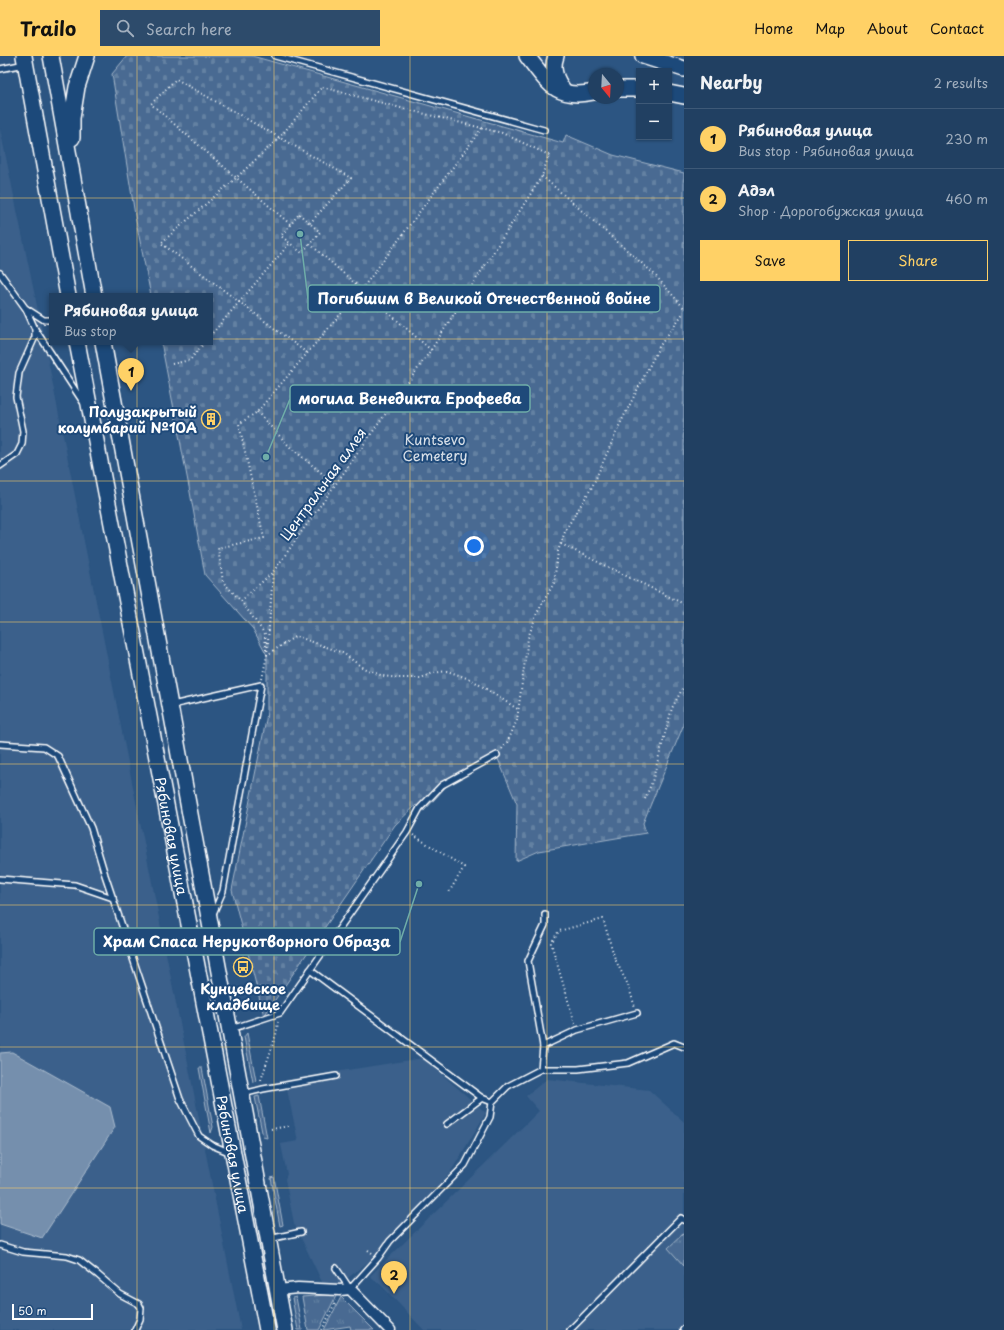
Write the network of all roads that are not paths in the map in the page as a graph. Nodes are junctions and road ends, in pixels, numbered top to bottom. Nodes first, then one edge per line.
1 (51, 56) edge
2 (87, 56) edge
3 (275, 56) edge
4 (527, 56) edge
5 (556, 56) edge
6 (643, 56) edge
7 (25, 60) edge
8 (0, 69) edge
9 (684, 69) edge
10 (624, 89) edge
11 (636, 89) edge
12 (566, 93) junction
13 (588, 93) edge
14 (672, 94) edge
15 (684, 96) edge
16 (544, 130) dead end
17 (71, 171) junction
18 (0, 274) edge
19 (67, 293) edge
20 (93, 293) edge
21 (26, 309) junction
22 (49, 320) edge
23 (35, 329) junction
24 (78, 345) edge
25 (104, 345) edge
26 (91, 415) junction
27 (0, 466) edge
28 (169, 705) junction
29 (0, 744) edge
30 (497, 755) road end
31 (0, 879) edge
32 (113, 898) junction
33 (545, 914) dead end
34 (210, 922) junction
35 (310, 970) junction
36 (637, 1014) road end
37 (230, 1029) junction
38 (543, 1046) junction
39 (684, 1047) edge
40 (541, 1069) junction
41 (336, 1076) dead end
42 (242, 1094) junction
43 (482, 1098) junction
44 (492, 1102) junction
45 (447, 1124) dead end
46 (234, 1154) junction
47 (684, 1220) edge
48 (301, 1232) dead end
49 (268, 1239) junction
50 (0, 1245) edge
51 (336, 1268) dead end
52 (345, 1289) junction
53 (278, 1290) junction
54 (135, 1330) edge
55 (267, 1330) edge
56 (285, 1330) edge
57 (390, 1330) edge
58 (570, 1330) edge

1 - 17 main road
2 - 17 main road
3 - 16 lane
4 - 12 main road
5 - 12 main road
6 - 9 main road
7 - 8 lane
7 - 19 main road
10 - 11 main road
12 - 13 main road
14 - 15 main road
17 - 20 main road
18 - 21 lane
21 - 22 lane
21 - 23 lane
23 - 26 lane
23 - 27 lane
24 - 26 main road, Рябиновая улица
25 - 28 main road, Рябиновая улица
26 - 46 main road, Рябиновая улица
28 - 34 main road, Рябиновая улица
28 - 34 lane
29 - 32 lane
30 - 35 lane
31 - 32 lane
32 - 46 lane
33 - 38 lane
34 - 37 main road, Рябиновая улица
35 - 37 lane
35 - 43 lane
36 - 38 lane
37 - 42 main road, Рябиновая улица
38 - 40 lane
39 - 40 lane
40 - 44 lane
41 - 42 lane
42 - 49 main road, Рябиновая улица
43 - 44 lane
43 - 45 lane
44 - 52 lane
46 - 55 main road, Рябиновая улица
47 - 58 lane
48 - 49 lane
49 - 53 main road, Рябиновая улица
50 - 54 lane
51 - 52 lane
52 - 53 street
52 - 57 street
53 - 56 main road, Рябиновая улица

